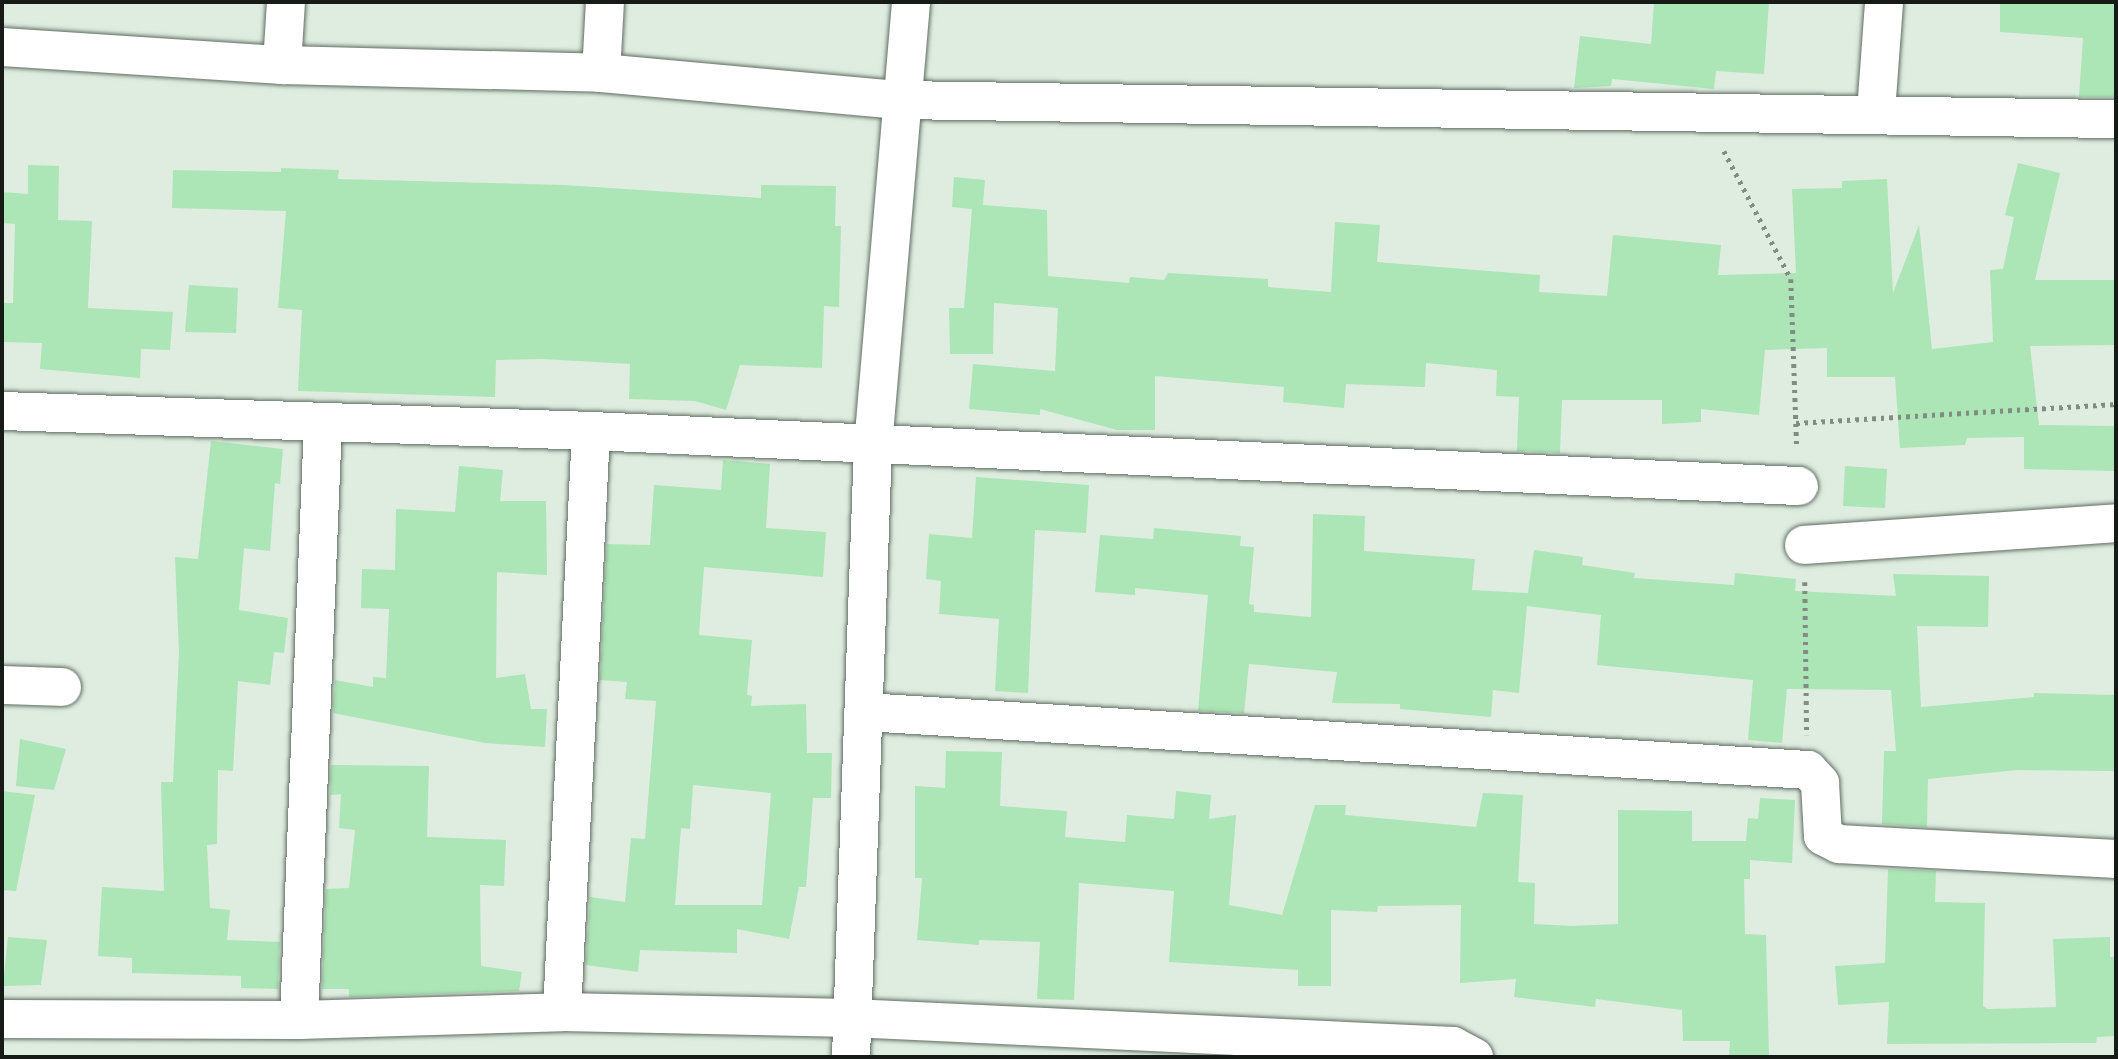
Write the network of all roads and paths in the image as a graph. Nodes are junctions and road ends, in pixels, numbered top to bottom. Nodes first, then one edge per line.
1 (286, 2) edge
2 (605, 2) edge
3 (911, 2) edge
4 (1884, 2) edge
5 (2, 47) edge
6 (282, 65) junction
7 (601, 73) junction
8 (900, 100) junction
9 (1702, 110) junction
10 (1876, 112) junction
11 (2116, 119) edge
12 (2116, 404) edge
13 (2, 411) edge
14 (323, 422) junction
15 (1796, 423) junction
16 (591, 431) junction
17 (873, 446) junction
18 (1799, 486) joint
19 (2116, 523) edge
20 (1804, 545) joint
21 (2, 685) edge
22 (62, 687) dead end
23 (865, 712) junction
24 (1808, 770) junction
25 (2116, 859) edge
26 (562, 1012) junction
27 (851, 1018) junction
28 (2, 1019) edge
29 (299, 1020) junction
30 (851, 1057) edge
31 (1475, 1057) edge

1 - 6 street
2 - 7 street
3 - 8 street
4 - 10 street
5 - 6 street
6 - 7 street
7 - 8 street
8 - 9 street
8 - 17 street
9 - 10 street
9 - 15 path
10 - 11 street
12 - 15 path
13 - 14 street
14 - 16 street
14 - 29 street
15 - 18 path
16 - 17 street
16 - 26 street
17 - 18 street
17 - 23 street
19 - 20 street
20 - 24 path
21 - 22 street
23 - 24 street
23 - 27 street
24 - 25 street
26 - 27 street
26 - 29 street
27 - 30 street
27 - 31 street
28 - 29 street

